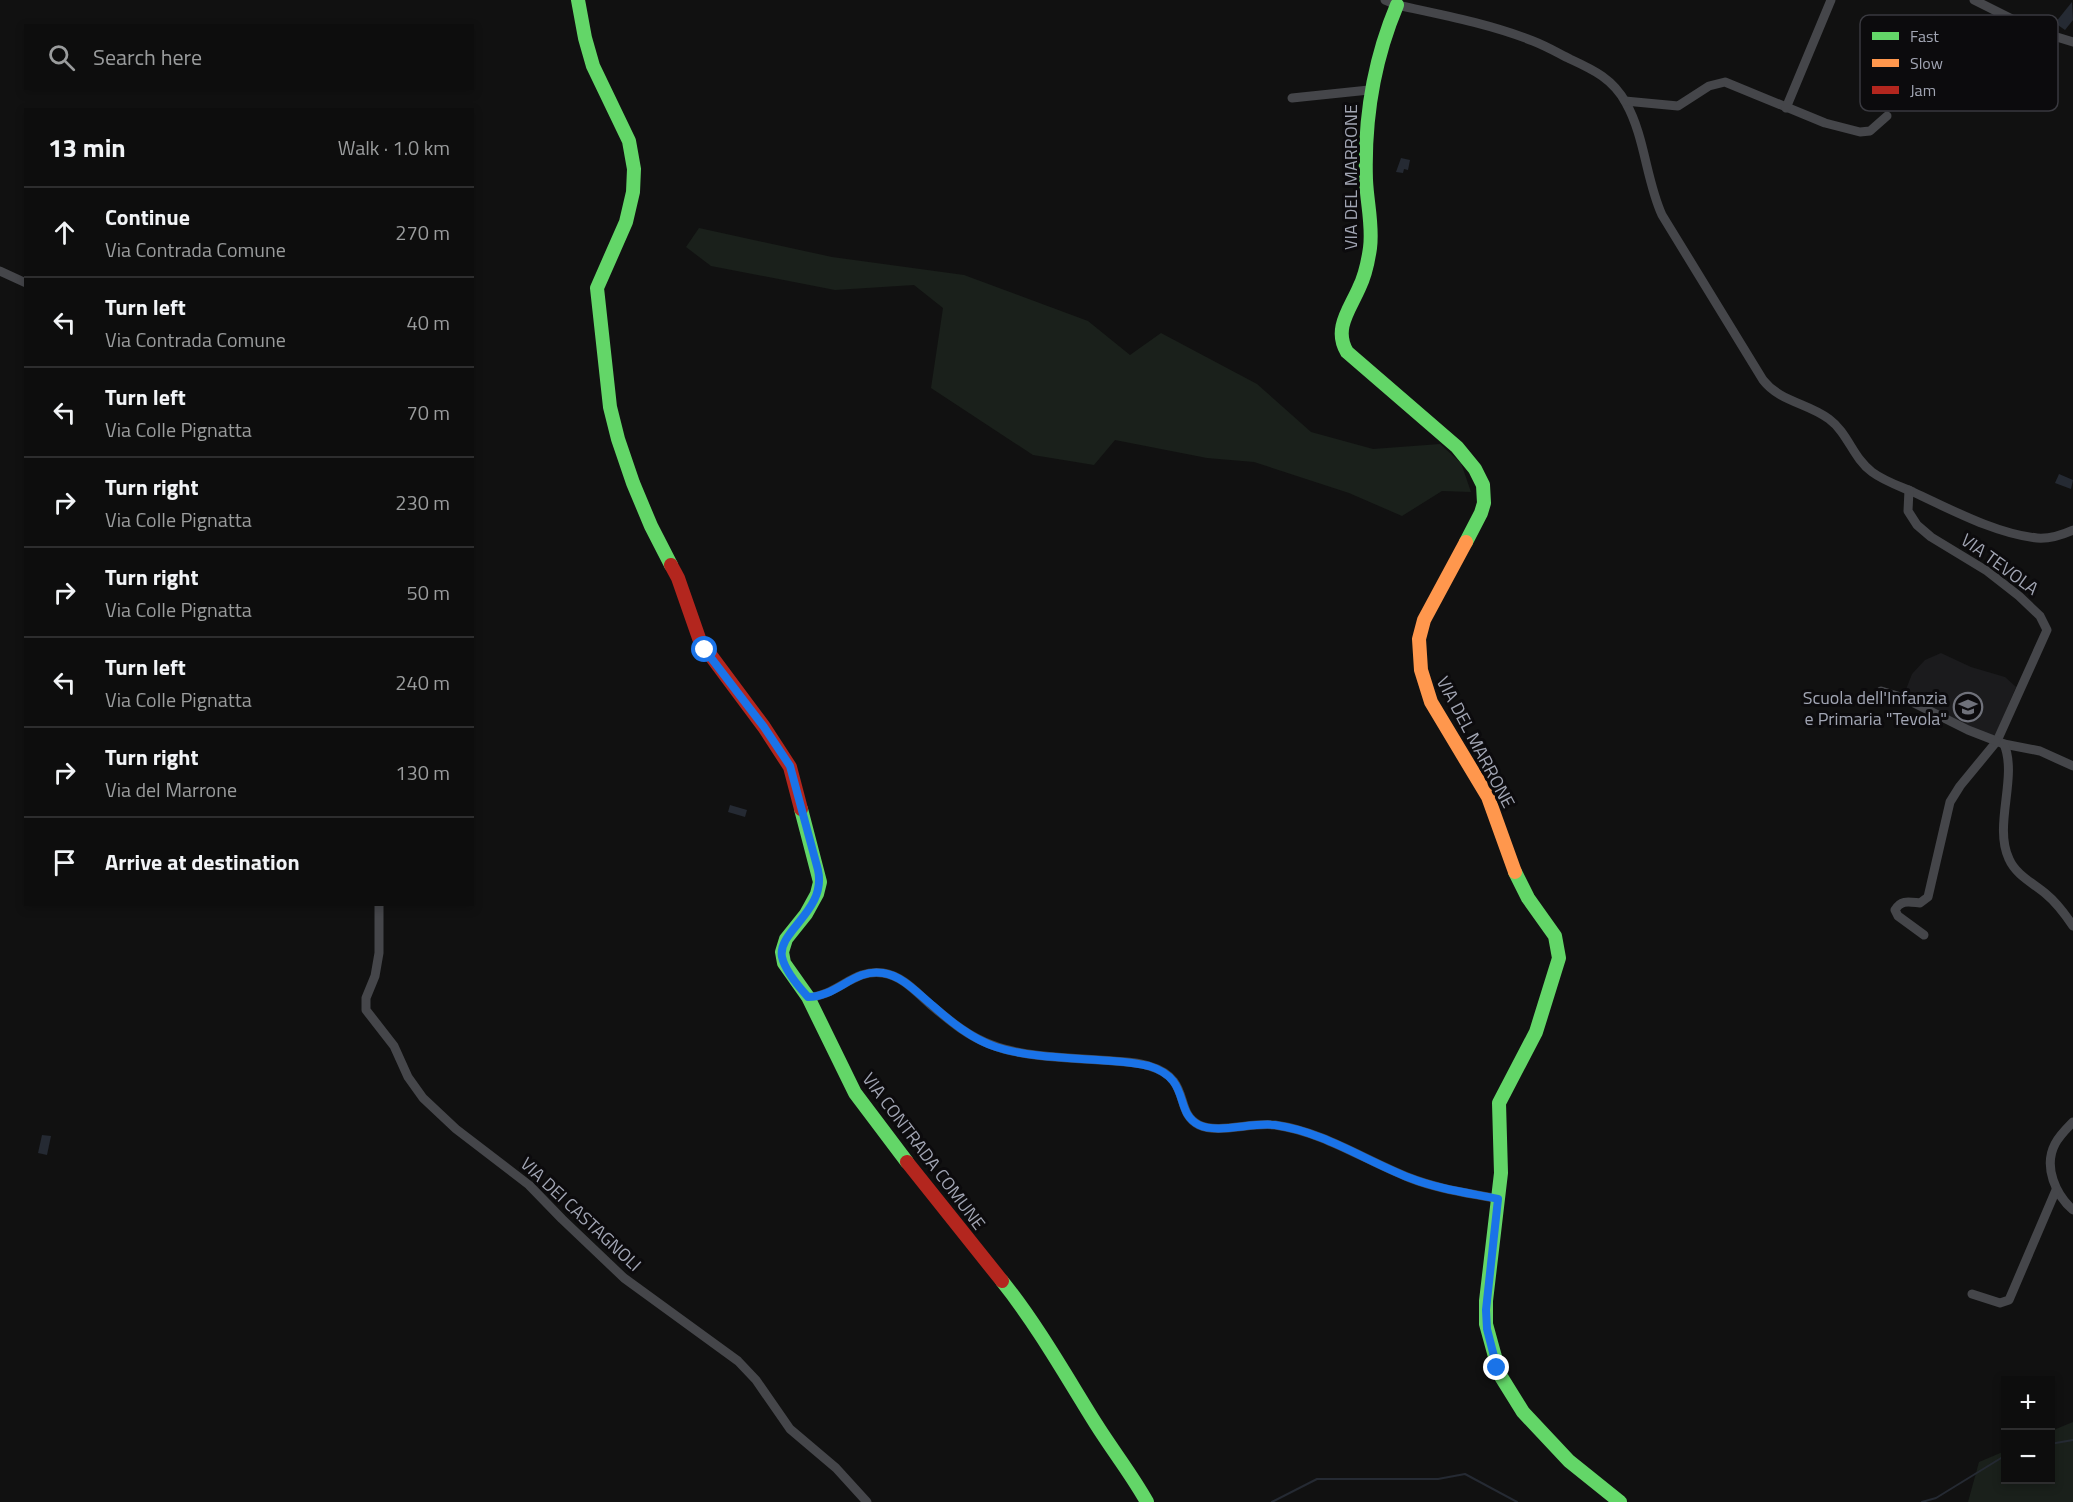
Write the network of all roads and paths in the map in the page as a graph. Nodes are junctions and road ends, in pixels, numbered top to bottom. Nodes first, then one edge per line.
1 (578, 0) edge
2 (1831, 0) edge
3 (1974, 0) edge
4 (1391, 2) edge
5 (2004, 15) edge
6 (2058, 37) edge
7 (2073, 42) edge
8 (1369, 90) junction
9 (1293, 98) dead end
10 (1625, 101) junction
11 (1786, 108) junction
12 (1887, 116) dead end
13 (0, 271) edge
14 (24, 282) edge
15 (1909, 490) junction
16 (2073, 530) edge
17 (1881, 691) dead end
18 (2001, 742) junction
19 (2073, 766) edge
20 (378, 906) edge
21 (2073, 926) edge
22 (1924, 935) dead end
23 (808, 997) junction
24 (2073, 1122) edge
25 (2056, 1190) junction
26 (1498, 1199) junction
27 (2073, 1210) edge
28 (1972, 1293) dead end
29 (867, 1502) edge
30 (1147, 1502) edge
31 (1620, 1502) edge

1 - 23 street, VIA CONTRADA COMUNE
2 - 11 street
3 - 5 street
4 - 8 street, VIA DEL MARRONE
4 - 10 street
6 - 7 street
8 - 9 street
8 - 26 street, VIA DEL MARRONE
10 - 11 street
10 - 15 street
11 - 12 street
13 - 14 street
15 - 16 street
15 - 18 street, VIA TEVOLA
17 - 18 street
18 - 19 street
18 - 21 street
18 - 22 street, VIA TEVOLA
20 - 29 street, VIA DEI CASTAGNOLI
23 - 26 street
23 - 30 street, VIA CONTRADA COMUNE
24 - 25 street
25 - 27 street
25 - 28 street
26 - 31 street, VIA DEL MARRONE

